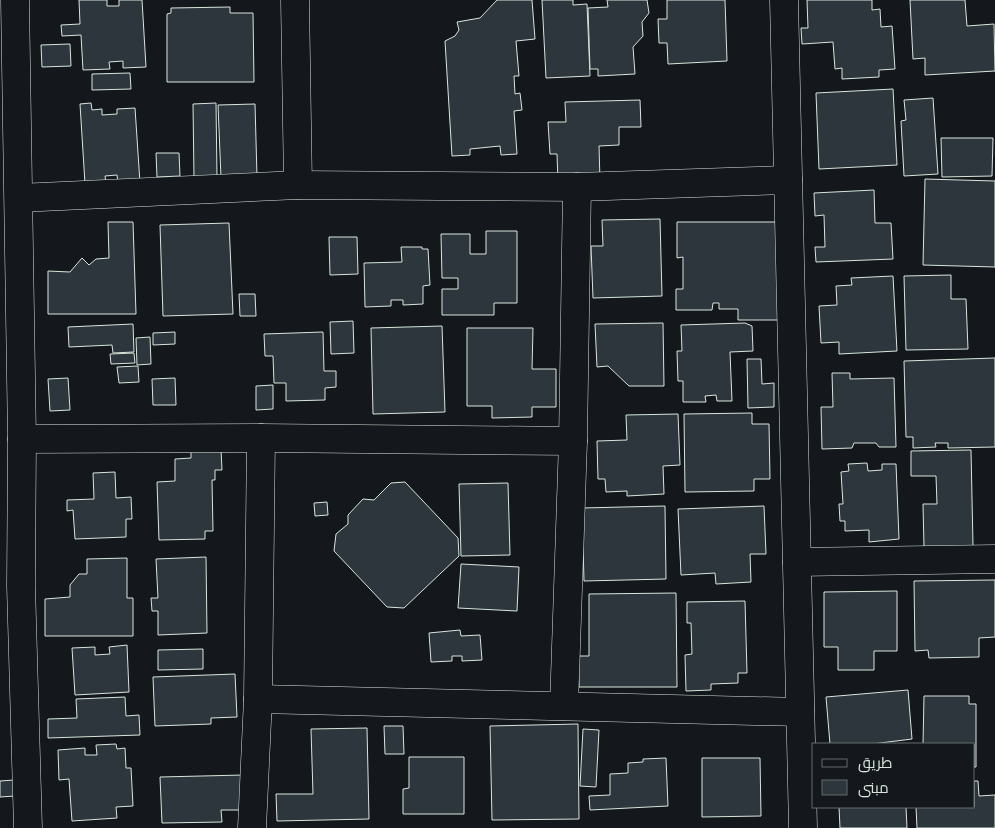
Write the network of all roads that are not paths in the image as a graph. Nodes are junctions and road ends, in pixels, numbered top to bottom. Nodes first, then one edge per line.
1 (15, 0) edge
2 (295, 0) edge
3 (784, 0) edge
4 (788, 180) junction
5 (298, 185) junction
6 (577, 187) junction
7 (18, 198) junction
8 (261, 438) junction
9 (22, 439) junction
10 (573, 441) junction
11 (995, 559) edge
12 (797, 562) junction
13 (10, 586) edge
14 (258, 699) junction
15 (564, 706) junction
16 (800, 712) junction
17 (28, 828) edge
18 (252, 828) edge
19 (803, 828) edge

1 - 7 street
2 - 5 street
3 - 4 street
4 - 6 street
4 - 12 street
5 - 6 street
5 - 7 street
6 - 10 street
7 - 9 street
8 - 9 street
8 - 10 street
8 - 14 street
9 - 13 street
10 - 15 street
11 - 12 street
12 - 16 street
13 - 17 street
14 - 15 street
14 - 18 street
15 - 16 street
16 - 19 street

